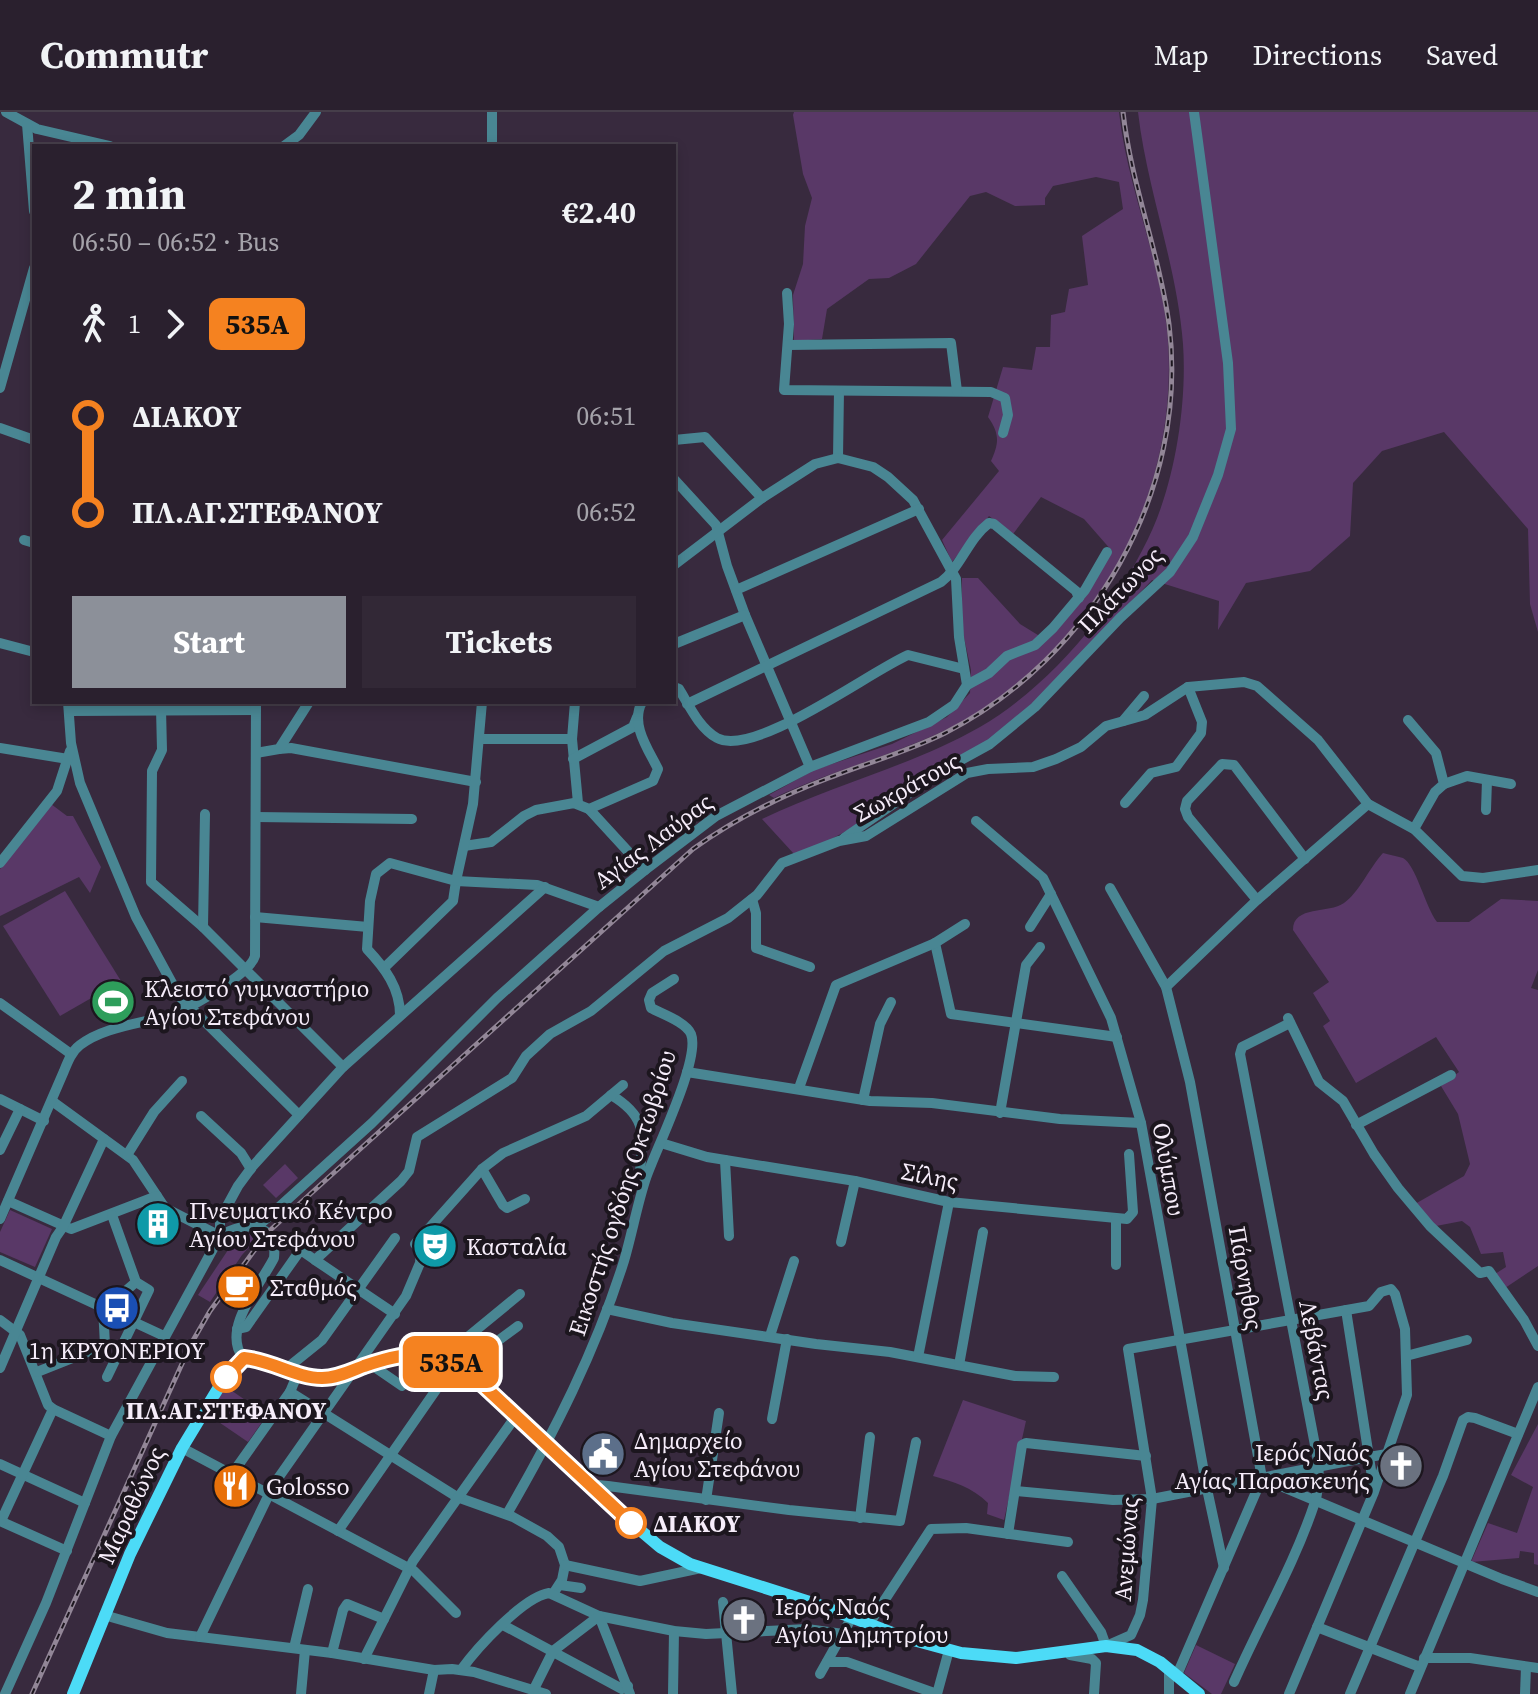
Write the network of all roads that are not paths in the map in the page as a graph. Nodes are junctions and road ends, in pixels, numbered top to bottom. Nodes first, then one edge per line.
1 (6, 112) edge
2 (316, 112) edge
3 (492, 112) edge
4 (1194, 112) edge
5 (27, 124) junction
6 (102, 144) edge
7 (287, 144) edge
8 (492, 144) edge
9 (32, 186) edge
10 (32, 275) edge
11 (787, 293) dead end
12 (788, 345) junction
13 (0, 388) edge
14 (839, 391) junction
15 (957, 391) junction
16 (0, 428) edge
17 (1003, 433) dead end
18 (32, 439) edge
19 (676, 440) edge
20 (838, 458) junction
21 (676, 481) edge
22 (762, 498) junction
23 (919, 509) junction
24 (718, 530) junction
25 (1107, 552) dead end
26 (676, 563) edge
27 (953, 572) junction
28 (736, 590) junction
29 (1079, 598) junction
30 (745, 615) junction
31 (0, 643) edge
32 (676, 643) edge
33 (32, 651) edge
34 (768, 667) junction
35 (964, 669) junction
36 (967, 685) junction
37 (1188, 687) junction
38 (676, 688) edge
39 (1144, 696) dead end
40 (308, 704) edge
41 (482, 704) edge
42 (575, 704) edge
43 (641, 704) edge
44 (687, 704) junction
45 (68, 706) edge
46 (256, 706) edge
47 (161, 709) junction
48 (638, 716) junction
49 (1408, 720) dead end
50 (791, 721) junction
51 (1123, 721) junction
52 (479, 739) junction
53 (572, 739) junction
54 (71, 743) junction
55 (0, 748) edge
56 (279, 749) junction
57 (256, 753) junction
58 (68, 759) junction
59 (573, 759) junction
60 (810, 767) junction
61 (1487, 780) junction
62 (476, 782) junction
63 (1444, 784) junction
64 (1511, 784) dead end
65 (578, 803) junction
66 (1125, 803) dead end
67 (1368, 804) junction
68 (589, 809) junction
69 (1486, 810) dead end
70 (205, 814) dead end
71 (256, 817) junction
72 (412, 819) dead end
73 (976, 821) dead end
74 (1414, 829) junction
75 (839, 841) junction
76 (464, 846) junction
77 (1305, 859) junction
78 (0, 863) edge
79 (645, 870) junction
80 (1538, 870) edge
81 (456, 881) junction
82 (545, 887) junction
83 (1110, 888) dead end
84 (1051, 894) junction
85 (752, 899) junction
86 (1257, 900) junction
87 (599, 907) junction
88 (255, 917) junction
89 (965, 924) dead end
90 (203, 927) junction
91 (368, 927) junction
92 (1030, 927) dead end
93 (935, 943) junction
94 (1040, 947) dead end
95 (810, 967) dead end
96 (384, 968) junction
97 (246, 971) junction
98 (674, 979) dead end
99 (1166, 987) junction
100 (891, 1002) dead end
101 (0, 1003) edge
102 (188, 1007) junction
103 (400, 1015) junction
104 (1016, 1024) junction
105 (1117, 1037) junction
106 (71, 1054) junction
107 (343, 1067) junction
108 (687, 1072) junction
109 (1451, 1075) dead end
110 (182, 1081) dead end
111 (623, 1085) dead end
112 (799, 1088) junction
113 (611, 1095) junction
114 (0, 1099) edge
115 (863, 1100) junction
116 (52, 1101) junction
117 (20, 1109) junction
118 (1000, 1113) junction
119 (299, 1115) junction
120 (201, 1116) dead end
121 (44, 1121) junction
122 (1141, 1123) junction
123 (1356, 1125) junction
124 (104, 1139) junction
125 (661, 1143) junction
126 (0, 1150) edge
127 (1129, 1154) dead end
128 (127, 1155) junction
129 (725, 1160) junction
130 (251, 1169) junction
131 (482, 1169) junction
132 (1150, 1171) junction
133 (1130, 1174) junction
134 (646, 1177) junction
135 (855, 1181) junction
136 (157, 1196) junction
137 (525, 1199) dead end
138 (8, 1201) junction
139 (949, 1202) junction
140 (112, 1215) junction
141 (0, 1219) edge
142 (1116, 1219) junction
143 (63, 1227) junction
144 (257, 1227) junction
145 (983, 1232) dead end
146 (220, 1236) junction
147 (729, 1236) dead end
148 (395, 1238) dead end
149 (841, 1242) dead end
150 (0, 1260) edge
151 (315, 1260) junction
152 (794, 1261) dead end
153 (1116, 1265) dead end
154 (39, 1276) junction
155 (136, 1282) junction
156 (357, 1289) junction
157 (520, 1294) dead end
158 (104, 1308) junction
159 (607, 1309) junction
160 (1346, 1310) junction
161 (395, 1314) junction
162 (0, 1320) edge
163 (1290, 1321) junction
164 (134, 1322) junction
165 (518, 1326) dead end
166 (237, 1329) junction
167 (16, 1330) junction
168 (1235, 1331) junction
169 (164, 1336) junction
170 (770, 1336) junction
171 (787, 1339) junction
172 (1180, 1340) junction
173 (1467, 1340) dead end
174 (106, 1343) junction
175 (1538, 1346) edge
176 (121, 1349) junction
177 (420, 1354) junction
178 (1406, 1356) junction
179 (918, 1357) junction
180 (243, 1358) junction
181 (453, 1363) junction
182 (370, 1364) junction
183 (959, 1365) junction
184 (0, 1368) edge
185 (356, 1369) junction
186 (292, 1371) junction
187 (37, 1372) junction
188 (107, 1377) dead end
189 (1054, 1377) dead end
190 (1538, 1387) edge
191 (290, 1392) junction
192 (53, 1409) junction
193 (322, 1413) junction
194 (719, 1413) dead end
195 (516, 1416) junction
196 (772, 1419) dead end
197 (1518, 1434) junction
198 (111, 1436) junction
199 (870, 1437) dead end
200 (916, 1442) dead end
201 (547, 1446) junction
202 (182, 1448) junction
203 (1387, 1454) junction
204 (390, 1456) junction
205 (1146, 1456) junction
206 (1369, 1457) junction
207 (0, 1464) edge
208 (1319, 1466) junction
209 (23, 1474) junction
210 (232, 1474) junction
211 (1262, 1478) junction
212 (591, 1489) junction
213 (1207, 1489) junction
214 (1015, 1491) junction
215 (1374, 1492) junction
216 (268, 1494) junction
217 (457, 1497) junction
218 (1152, 1499) junction
219 (1316, 1499) junction
220 (706, 1500) junction
221 (85, 1503) junction
222 (507, 1514) junction
223 (860, 1518) junction
224 (1363, 1519) junction
225 (0, 1521) edge
226 (338, 1531) junction
227 (1008, 1534) junction
228 (1068, 1542) dead end
229 (1414, 1542) junction
230 (67, 1551) junction
231 (1463, 1563) junction
232 (565, 1565) junction
233 (701, 1568) junction
234 (410, 1569) junction
235 (1225, 1569) junction
236 (1062, 1576) dead end
237 (581, 1588) dead end
238 (308, 1589) dead end
239 (557, 1589) junction
240 (1538, 1592) edge
241 (723, 1602) dead end
242 (456, 1613) dead end
243 (104, 1615) junction
244 (599, 1616) junction
245 (852, 1617) junction
246 (384, 1619) junction
247 (869, 1624) junction
248 (503, 1625) junction
249 (1317, 1627) junction
250 (674, 1631) junction
251 (724, 1633) junction
252 (843, 1634) junction
253 (200, 1637) junction
254 (1106, 1646) junction
255 (1369, 1648) junction
256 (299, 1649) junction
257 (949, 1650) junction
258 (553, 1651) junction
259 (1068, 1651) junction
260 (332, 1653) junction
261 (364, 1659) junction
262 (827, 1662) junction
263 (1422, 1663) junction
264 (1526, 1667) junction
265 (1538, 1668) edge
266 (434, 1670) junction
267 (461, 1670) junction
268 (1173, 1672) junction
269 (820, 1674) dead end
270 (1234, 1682) dead end
271 (534, 1689) junction
272 (629, 1690) edge
273 (5, 1694) edge
274 (73, 1694) edge
275 (301, 1694) edge
276 (429, 1694) edge
277 (546, 1694) edge
278 (673, 1694) edge
279 (732, 1694) edge
280 (937, 1694) edge
281 (1094, 1694) edge
282 (1169, 1694) edge
283 (1199, 1694) edge
284 (1289, 1694) edge
285 (1350, 1694) edge
286 (1410, 1694) edge
287 (1525, 1694) edge

1 - 5 street
2 - 7 street
3 - 8 street
4 - 75 street, Πλάτωνος
5 - 6 street
5 - 9 street
10 - 13 street
11 - 12 street
12 - 14 street
12 - 15 street
14 - 15 street
14 - 20 street
15 - 17 street
16 - 18 street
19 - 22 street
20 - 22 street
20 - 23 street
21 - 24 street
22 - 24 street
23 - 27 street
23 - 28 street
24 - 26 street
24 - 28 street
25 - 29 street, Αγίας Λαύρας
27 - 29 street
27 - 34 street
27 - 35 street
28 - 30 street
29 - 36 street, Αγίας Λαύρας
30 - 32 street
30 - 34 street
31 - 33 street
34 - 44 street
34 - 50 street
35 - 36 street
35 - 50 street
36 - 60 street, Αγίας Λαύρας
37 - 51 street, Σωκράτους
37 - 66 street
37 - 67 street, Σωκράτους
38 - 44 street
39 - 51 street
40 - 56 street
41 - 52 street
42 - 53 street
43 - 48 street
44 - 50 street
45 - 47 street
45 - 54 street
46 - 47 street
46 - 57 street
47 - 90 street
48 - 59 street
48 - 68 street
49 - 63 street
50 - 60 street
51 - 75 street, Σωκράτους
52 - 53 street
52 - 62 street
53 - 59 street
54 - 58 street
54 - 102 street
55 - 58 street
56 - 57 street
56 - 62 street
57 - 71 street
58 - 78 street
59 - 65 street
60 - 79 street, Αγίας Λαύρας
61 - 63 street
61 - 64 street
61 - 69 street
62 - 76 street
63 - 74 street
65 - 68 street
65 - 76 street
67 - 74 street, Σωκράτους
67 - 77 street
68 - 79 street
70 - 90 street
71 - 72 street
71 - 88 street
73 - 84 street, Ολύμπου
74 - 80 street, Σωκράτους
75 - 85 street, Σωκράτους
76 - 81 street
77 - 86 street
77 - 86 street
79 - 87 street, Αγίας Λαύρας
81 - 82 street
81 - 91 street
81 - 96 street
82 - 87 street
82 - 103 street
83 - 99 street, Πάρνηθος
84 - 92 street
84 - 105 street, Ολύμπου
85 - 95 street
85 - 151 street, Σωκράτους
86 - 99 street
87 - 144 street, Αγίας Λαύρας
88 - 91 street
88 - 97 street
89 - 93 street
90 - 97 street
91 - 96 street
93 - 104 street
93 - 112 street
94 - 104 street
96 - 103 street
97 - 102 street
97 - 107 street
98 - 108 street, Εικοστής ογδόης Οκτωβρίου
99 - 168 street, Πάρνηθος
100 - 115 street
101 - 106 street
102 - 106 street
102 - 119 street
103 - 107 street
104 - 105 street
104 - 118 street
105 - 122 street, Ολύμπου
106 - 116 street
107 - 119 street
108 - 112 street
108 - 125 street, Εικοστής ογδόης Οκτωβρίου
109 - 123 street
110 - 128 street
111 - 113 street
112 - 115 street
113 - 131 street
113 - 134 street
114 - 117 street
115 - 118 street
116 - 121 street
116 - 124 street
117 - 121 street
117 - 126 street
118 - 122 street
119 - 130 street
120 - 130 street
121 - 138 street
122 - 132 street, Ολύμπου
123 - 163 street, Λεβάντας
123 - 175 street
124 - 128 street
124 - 143 street
125 - 129 street, Σίλης
125 - 134 street, Εικοστής ογδόης Οκτωβρίου
127 - 133 street
128 - 136 street
129 - 135 street, Σίλης
129 - 147 street
130 - 146 street
131 - 137 street
131 - 161 street
132 - 133 street
132 - 172 street, Ολύμπου
133 - 142 street
134 - 159 street, Εικοστής ογδόης Οκτωβρίου
135 - 139 street, Σίλης
135 - 149 street
136 - 140 street
136 - 146 street
138 - 141 street
138 - 143 street
139 - 142 street, Σίλης
139 - 179 street
140 - 143 street
140 - 155 street
142 - 153 street
143 - 154 street
144 - 146 street
144 - 166 street
145 - 183 street
146 - 169 street
148 - 156 street
150 - 154 street
151 - 156 street
151 - 166 street, Σωκράτους
152 - 170 street
154 - 158 street
154 - 167 street
155 - 158 street
155 - 164 street
156 - 161 street
156 - 186 street
157 - 181 street
158 - 164 street
158 - 174 street
159 - 170 street
159 - 201 street, Εικοστής ογδόης Οκτωβρίου
160 - 163 street, Ανεμώνας
160 - 178 street, Ανεμώνας
160 - 206 street
161 - 185 street
162 - 167 street
163 - 168 street, Ανεμώνας
163 - 208 street, Λεβάντας
164 - 169 street
164 - 176 street
165 - 181 street
166 - 180 street
167 - 184 street
167 - 187 street
168 - 172 street, Ανεμώνας
168 - 211 street, Πάρνηθος
169 - 198 street
170 - 171 street
171 - 179 street
171 - 196 street
172 - 205 street, Ανεμώνας
172 - 213 street, Ολύμπου
173 - 178 street
174 - 176 street
174 - 187 street
176 - 188 street
177 - 181 main road
177 - 182 main road
177 - 182 street
178 - 203 street
179 - 183 street
180 - 186 main road
180 - 202 main road, Μαραθώνος
181 - 195 main road
181 - 204 street
182 - 185 main road
183 - 189 street
185 - 186 main road
185 - 193 street
186 - 191 street
187 - 192 street
190 - 197 street
191 - 193 street
191 - 210 street
192 - 198 street
192 - 209 street
193 - 204 street
193 - 216 street
194 - 220 street
195 - 201 main road
195 - 217 street
197 - 229 street
197 - 231 street
198 - 221 street
199 - 223 street
200 - 223 street
201 - 212 main road
201 - 222 street, Εικοστής ογδόης Οκτωβρίου
202 - 210 street
202 - 243 main road, Μαραθώνος
203 - 206 street
203 - 215 street
204 - 217 street
204 - 226 street
205 - 214 street
205 - 218 street, Ανεμώνας
206 - 208 street
206 - 215 street
207 - 209 street
208 - 211 street
208 - 219 street, Λεβάντας
209 - 221 street
209 - 225 street
210 - 216 street
211 - 213 street
211 - 219 street
211 - 235 street
212 - 220 street
212 - 233 main road
213 - 218 street
213 - 235 street, Ολύμπου
214 - 218 street
214 - 227 street
215 - 224 street
216 - 226 street
216 - 253 street
217 - 222 street
217 - 234 street
218 - 254 street, Ανεμώνας
219 - 224 street
219 - 270 street, Λεβάντας
220 - 223 street
221 - 230 street
222 - 232 street
224 - 229 street
224 - 249 street
225 - 230 street
226 - 234 street
227 - 228 street
227 - 247 street
229 - 231 street
229 - 255 street
230 - 273 street
231 - 240 street
231 - 263 street
232 - 233 street
232 - 239 street
233 - 245 main road
234 - 242 street
234 - 246 street
235 - 268 street
236 - 254 street
237 - 239 street
238 - 256 street
239 - 244 street
239 - 248 street
241 - 251 street
243 - 253 street
243 - 274 main road, Μαραθώνος
244 - 250 street
244 - 258 street
244 - 272 street
245 - 247 main road
245 - 252 street
246 - 260 street
246 - 261 street
247 - 257 main road
248 - 258 street
248 - 267 street
249 - 255 street
249 - 284 street
250 - 251 street
250 - 278 street
251 - 252 street
251 - 279 street
252 - 262 street
253 - 256 street
254 - 259 main road
254 - 268 main road
255 - 263 street
255 - 285 street
256 - 260 street
256 - 275 street
257 - 259 main road
257 - 280 street
258 - 271 street
258 - 272 street
259 - 281 street
260 - 261 street
261 - 266 street
262 - 269 street
262 - 280 street
263 - 264 street
263 - 286 street
264 - 265 street
264 - 287 street
266 - 267 street
266 - 276 street
267 - 271 street
268 - 282 street
268 - 283 main road
271 - 277 street

